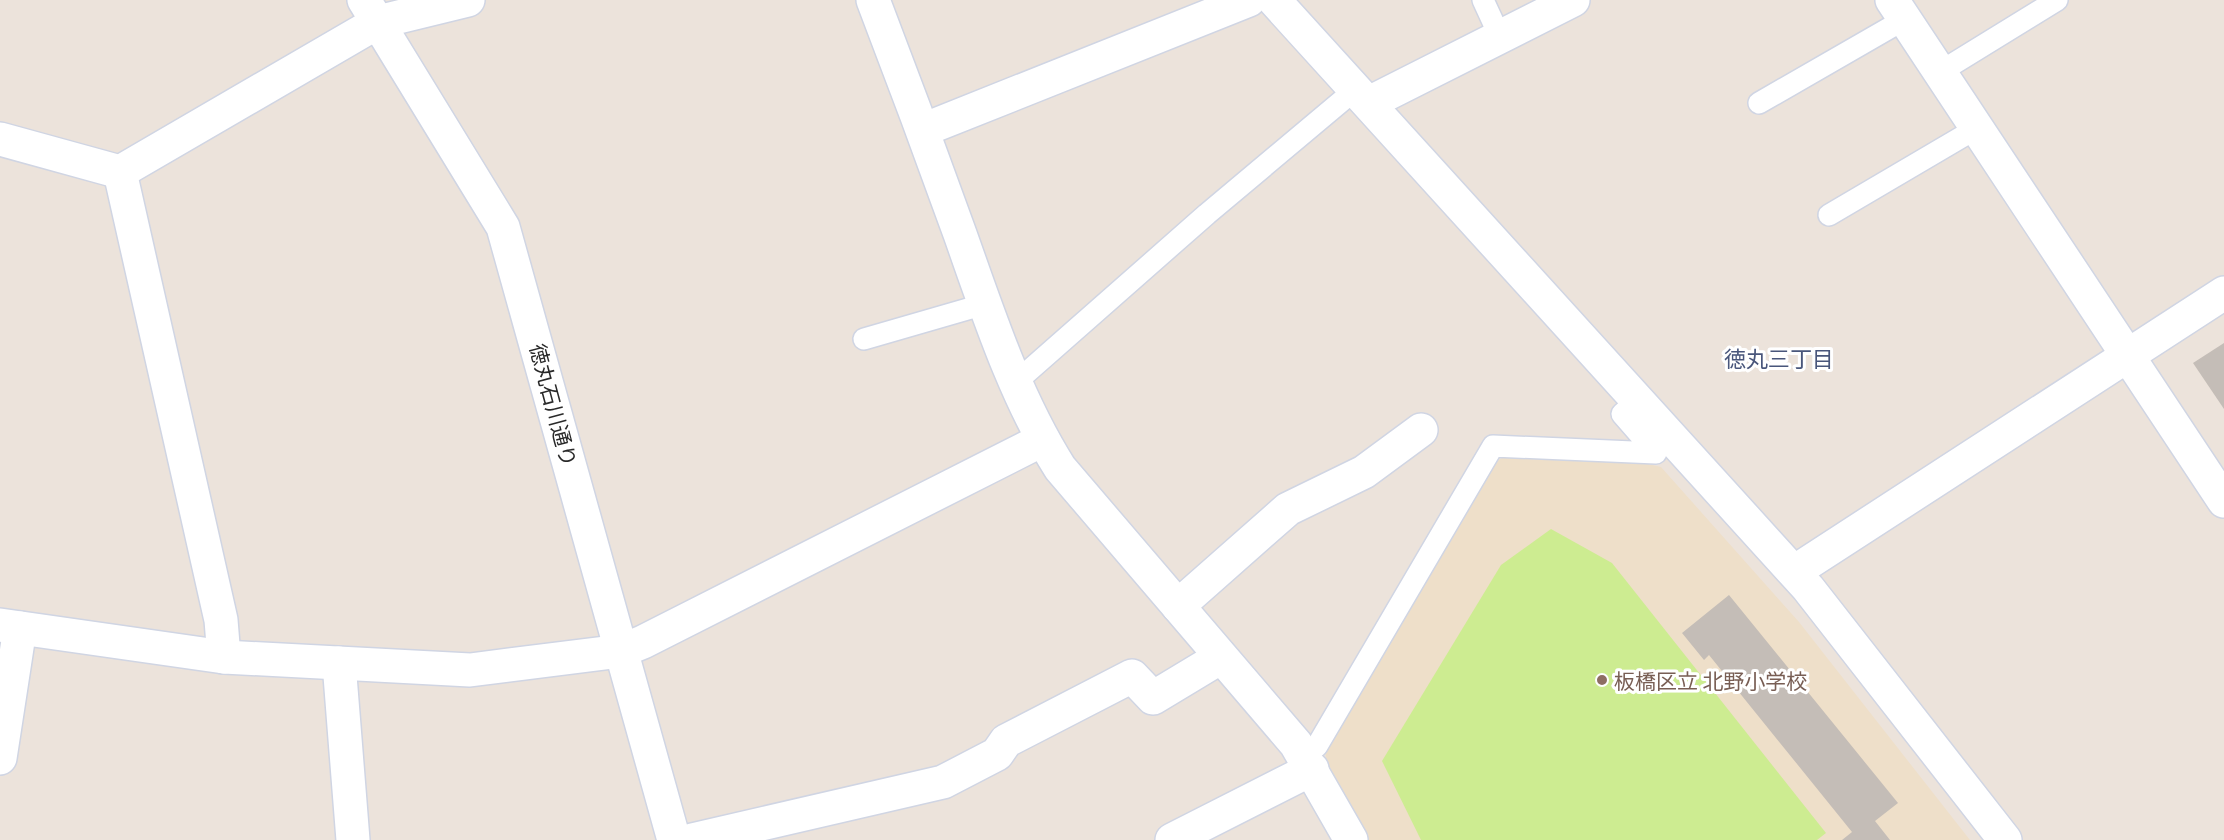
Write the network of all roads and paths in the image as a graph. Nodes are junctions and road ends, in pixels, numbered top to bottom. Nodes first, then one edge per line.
1 (468, 0) edge
2 (873, 0) edge
3 (1249, 0) edge
4 (1274, 0) edge
5 (1483, 0) edge
6 (1573, 0) edge
7 (2057, 0) edge
8 (1898, 9) edge
9 (371, 11) edge
10 (1500, 37) junction
11 (1940, 72) junction
12 (1363, 96) junction
13 (1759, 103) dead end
14 (1977, 128) junction
15 (923, 130) junction
16 (0, 139) edge
17 (120, 172) junction
18 (1829, 215) dead end
19 (2224, 293) edge
20 (985, 304) junction
21 (864, 339) dead end
22 (2129, 356) junction
23 (1016, 382) junction
24 (1638, 400) junction
25 (1421, 430) dead end
26 (1042, 440) junction
27 (2224, 501) edge
28 (1794, 572) junction
29 (1178, 606) junction
30 (10, 626) edge
31 (621, 651) junction
32 (224, 657) junction
33 (1221, 657) junction
34 (339, 663) junction
35 (0, 758) edge
36 (1308, 762) junction
37 (353, 840) edge
38 (674, 840) edge
39 (692, 840) edge
40 (1172, 840) edge
41 (1351, 840) edge
42 (2004, 840) edge

1 - 9 street
2 - 15 street
3 - 15 street
4 - 12 street
5 - 10 lane
6 - 10 street
7 - 11 lane
8 - 11 street
8 - 13 lane
9 - 17 street
9 - 31 street, 徳丸石川通り
10 - 12 street
11 - 14 street
12 - 23 lane
12 - 24 street
14 - 18 lane
14 - 22 street
15 - 20 street
16 - 17 street
17 - 32 street
19 - 22 street
20 - 21 lane
20 - 23 street
22 - 27 street
22 - 28 street
23 - 26 street
24 - 28 street
24 - 36 lane
25 - 29 street
26 - 29 street
26 - 31 street
28 - 42 street
29 - 33 street
30 - 32 street
30 - 35 street
31 - 34 street
31 - 38 street, 徳丸石川通り
32 - 34 street
33 - 36 street
33 - 39 street
34 - 37 street
36 - 40 street
36 - 41 street

